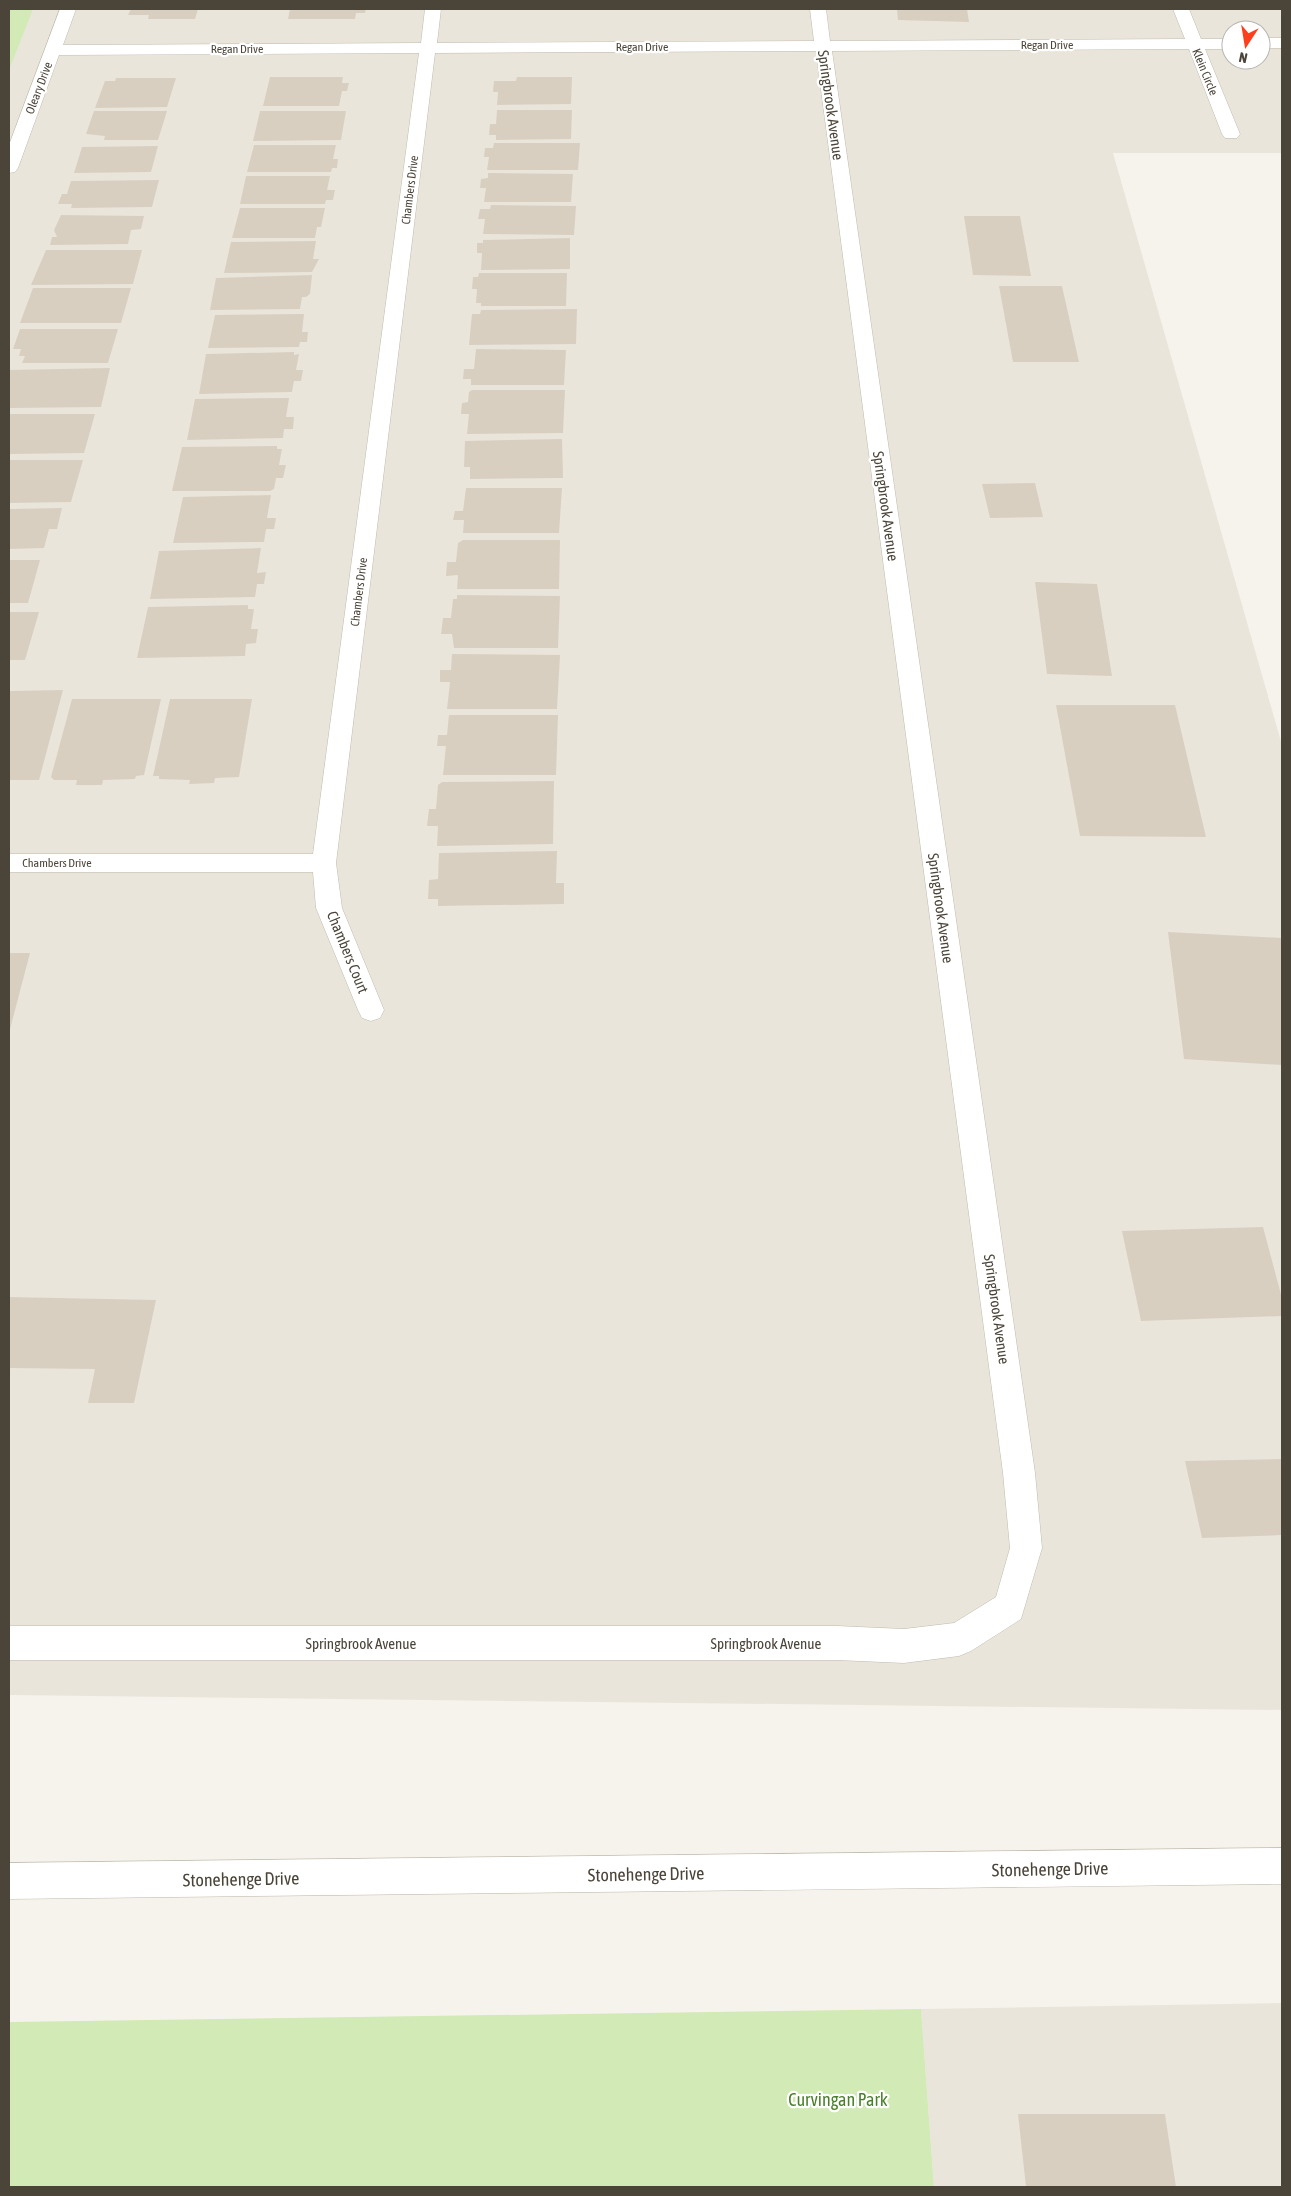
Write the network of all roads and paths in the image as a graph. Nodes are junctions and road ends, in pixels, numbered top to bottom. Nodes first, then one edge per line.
1 (68, 9) edge
2 (433, 9) edge
3 (818, 9) edge
4 (1181, 9) edge
5 (1194, 44) junction
6 (1221, 44) edge
7 (823, 46) junction
8 (428, 49) junction
9 (53, 50) junction
10 (1231, 134) dead end
11 (9, 168) edge
12 (9, 863) edge
13 (324, 863) junction
14 (371, 1010) dead end
15 (9, 1643) edge
16 (1282, 1866) edge
17 (9, 1881) edge

1 - 9 street, Oleary Drive
2 - 8 street, Chambers Drive
3 - 7 street, Springbrook Avenue
4 - 5 street, Klein Circle
5 - 6 street, Regan Drive
5 - 7 street, Regan Drive
5 - 10 street, Klein Circle
7 - 8 street, Regan Drive
7 - 15 street, Springbrook Avenue
8 - 9 street, Regan Drive
8 - 13 street, Chambers Drive
9 - 11 street, Oleary Drive
12 - 13 street, Chambers Drive
13 - 14 street, Chambers Court
16 - 17 street, Stonehenge Drive

